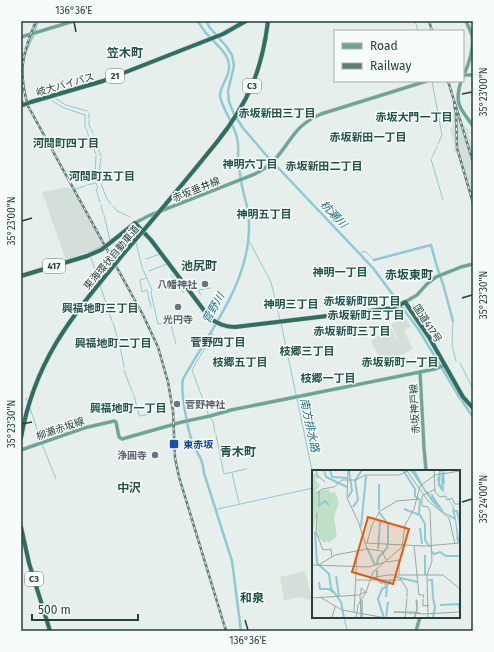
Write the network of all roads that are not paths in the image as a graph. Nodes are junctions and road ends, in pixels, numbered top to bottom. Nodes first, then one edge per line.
1 (74, 21) edge
2 (242, 21) edge
3 (246, 21) edge
4 (266, 21) edge
5 (466, 21) edge
6 (222, 33) junction
7 (21, 37) edge
8 (464, 74) edge
9 (423, 82) edge
10 (461, 82) edge
11 (22, 104) edge
12 (473, 126) edge
13 (135, 223) junction
14 (473, 264) edge
15 (21, 276) edge
16 (405, 302) junction
17 (444, 365) junction
18 (420, 372) junction
19 (473, 408) edge
20 (21, 438) edge
21 (21, 450) edge
22 (426, 470) edge
23 (21, 527) edge
24 (420, 618) edge
25 (50, 631) edge
26 (416, 631) edge

1 - 7 main road
2 - 6 highway, 岐大バイパス / 21
3 - 6 highway, 岐大バイパス / 21
4 - 20 highway, 東海環状自動車道 / C3, bridge
5 - 8 main road
6 - 11 highway, 岐大バイパス / 21, bridge
9 - 13 main road, 赤坂垂井線
10 - 12 main road
13 - 15 highway, 417, bridge
13 - 16 highway, 国道417号
14 - 16 main road
16 - 17 highway, 国道417号
17 - 18 main road, 赤坂神戸線
17 - 19 highway, 国道417号
18 - 21 main road, 柳瀬赤坂線
18 - 22 main road, 赤坂神戸線
23 - 25 highway, C3
24 - 26 main road

